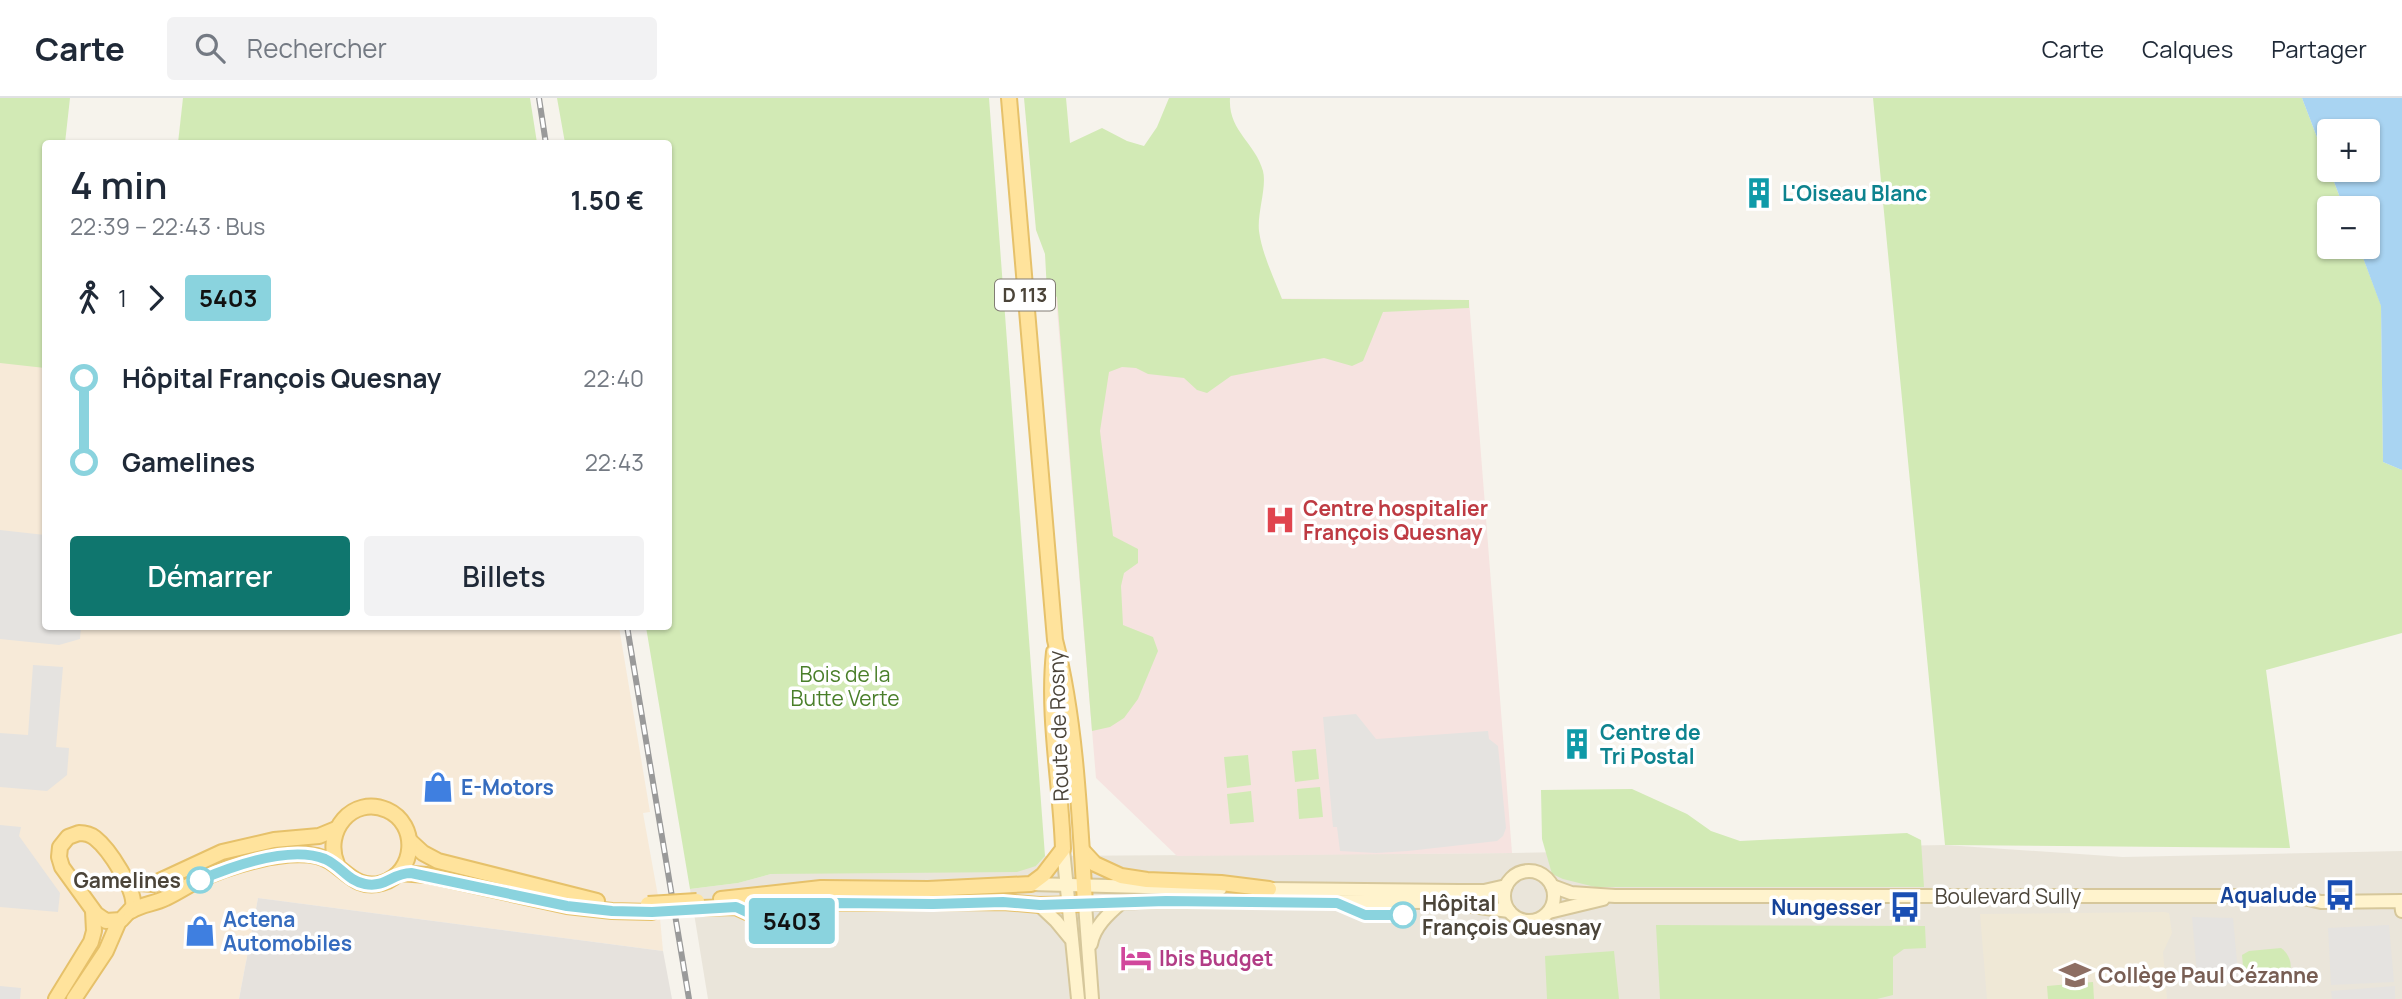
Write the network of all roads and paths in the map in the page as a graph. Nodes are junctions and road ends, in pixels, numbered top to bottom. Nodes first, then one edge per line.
1 (1009, 98) edge
2 (1055, 640) junction
3 (336, 828) junction
4 (410, 841) junction
5 (1063, 849) junction
6 (1082, 850) junction
7 (337, 864) junction
8 (399, 873) junction
9 (126, 881) junction
10 (1031, 884) junction
11 (1084, 885) junction
12 (1066, 886) junction
13 (1506, 886) junction
14 (1552, 886) junction
15 (1269, 889) junction
16 (775, 893) junction
17 (1615, 896) junction
18 (2401, 901) edge
19 (1121, 903) junction
20 (698, 904) junction
21 (1068, 904) junction
22 (1085, 904) junction
23 (1040, 905) junction
24 (650, 908) junction
25 (93, 911) junction
26 (131, 911) junction
27 (1508, 911) junction
28 (2402, 911) edge
29 (1549, 912) junction
30 (796, 916) junction
31 (764, 919) junction
32 (119, 921) junction
33 (1071, 940) junction
34 (1090, 955) junction
35 (56, 999) edge
36 (74, 999) edge
37 (1077, 999) edge
38 (1092, 999) edge

1 - 2 main road, D 113
2 - 5 main road, Route de Rosny / D 113
2 - 6 main road, Route de Rosny / D 113
3 - 4 main road
3 - 7 main road
3 - 9 main road
4 - 8 main road
4 - 24 main road
5 - 10 main road
5 - 12 street, Route de Rosny / D 113
6 - 11 main road, Route de Rosny / D 113
6 - 15 main road
7 - 8 main road
7 - 26 main road
8 - 24 main road
9 - 25 main road
9 - 26 main road
10 - 12 street
10 - 16 main road
11 - 12 street
11 - 15 street
11 - 22 main road, D 113
12 - 21 street, D 113
13 - 14 street
13 - 15 street
13 - 27 street
14 - 17 street
14 - 29 street
16 - 20 main road
16 - 30 main road
16 - 31 main road
17 - 18 street, Boulevard Sully
17 - 29 street
18 - 28 street
19 - 22 street
19 - 27 street
19 - 34 street
20 - 24 main road
20 - 31 main road
21 - 22 main road
21 - 23 main road
21 - 33 street, D 113
22 - 34 street, D 113
23 - 30 main road
23 - 33 street
25 - 32 main road
25 - 35 main road
26 - 32 main road
27 - 29 street
30 - 31 main road
32 - 36 main road
33 - 37 street, D 113
34 - 38 street, D 113

